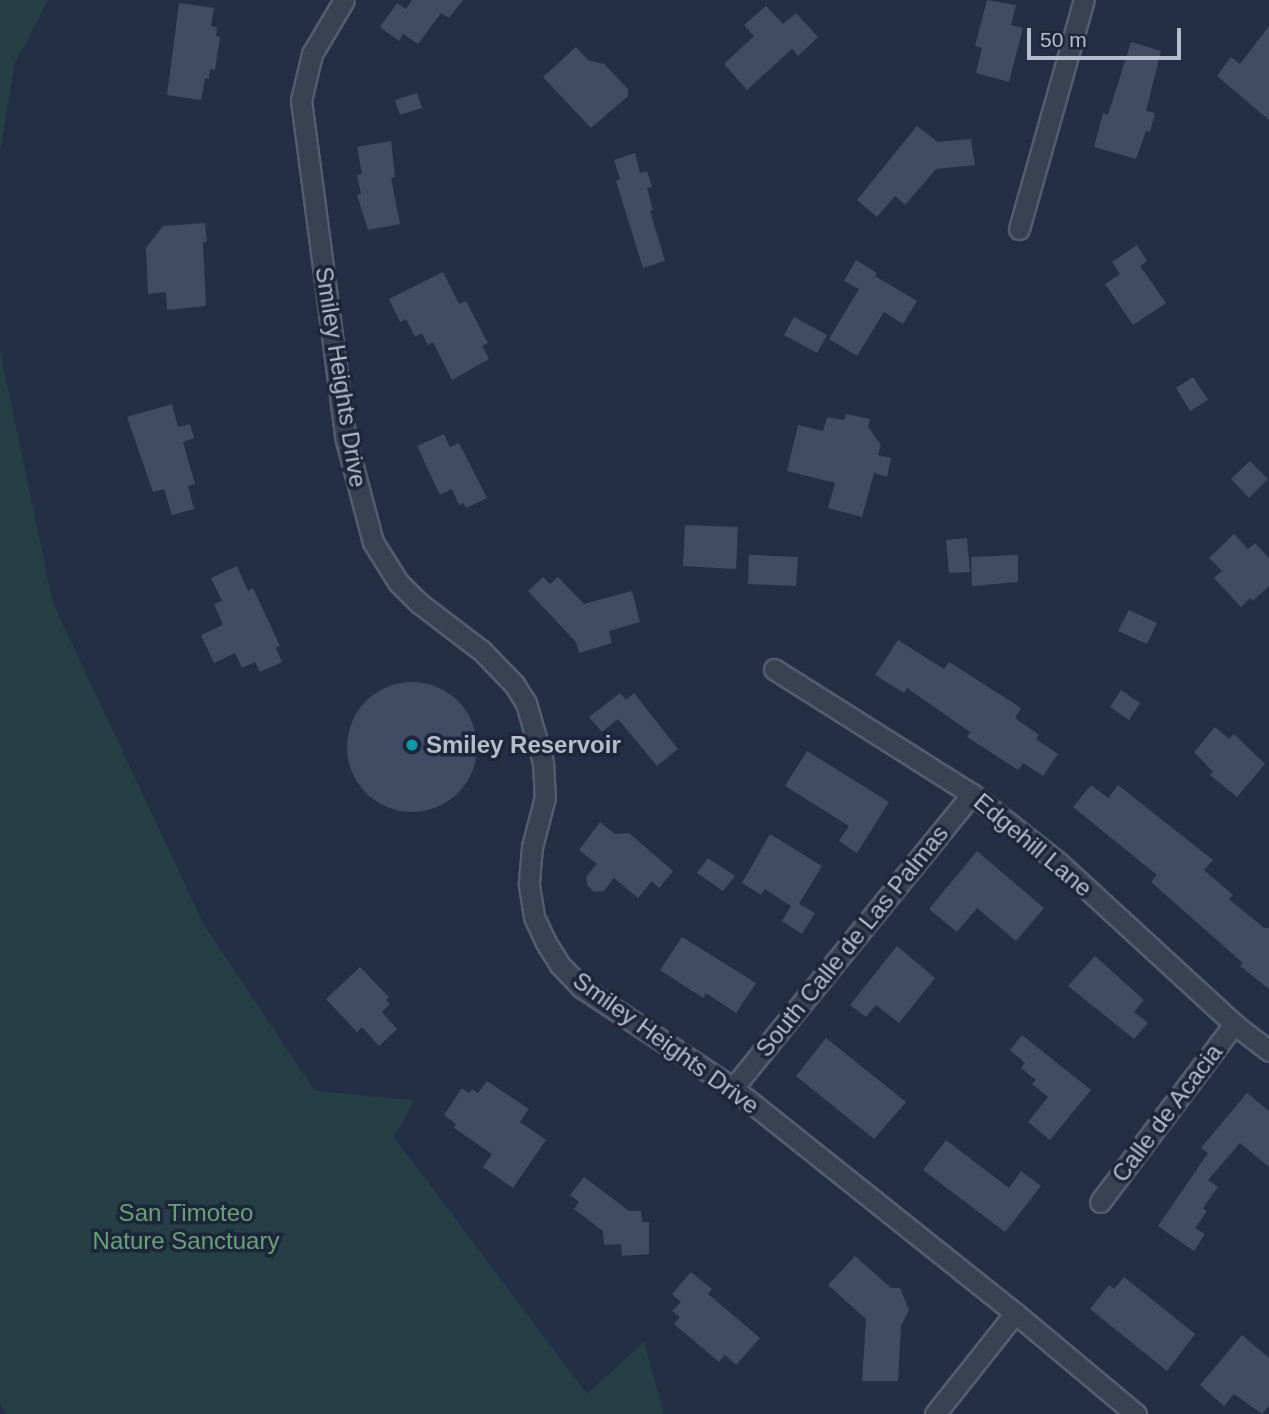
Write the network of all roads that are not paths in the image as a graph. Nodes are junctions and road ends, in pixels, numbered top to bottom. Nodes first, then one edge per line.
1 (344, 0) edge
2 (1084, 0) edge
3 (1019, 229) dead end
4 (774, 669) dead end
5 (972, 793) junction
6 (1234, 1024) junction
7 (1269, 1051) edge
8 (733, 1088) junction
9 (1100, 1202) dead end
10 (1015, 1313) junction
11 (935, 1414) edge
12 (1136, 1414) edge

1 - 8 street, Smiley Heights Drive
2 - 3 street
4 - 5 street, Edgehill Lane
5 - 6 street, Edgehill Lane
5 - 8 street, South Calle de Las Palmas
6 - 7 street, Edgehill Lane
6 - 9 street, Calle de Acacia
8 - 10 street, Smiley Heights Drive
10 - 11 street
10 - 12 street, Smiley Heights Drive

